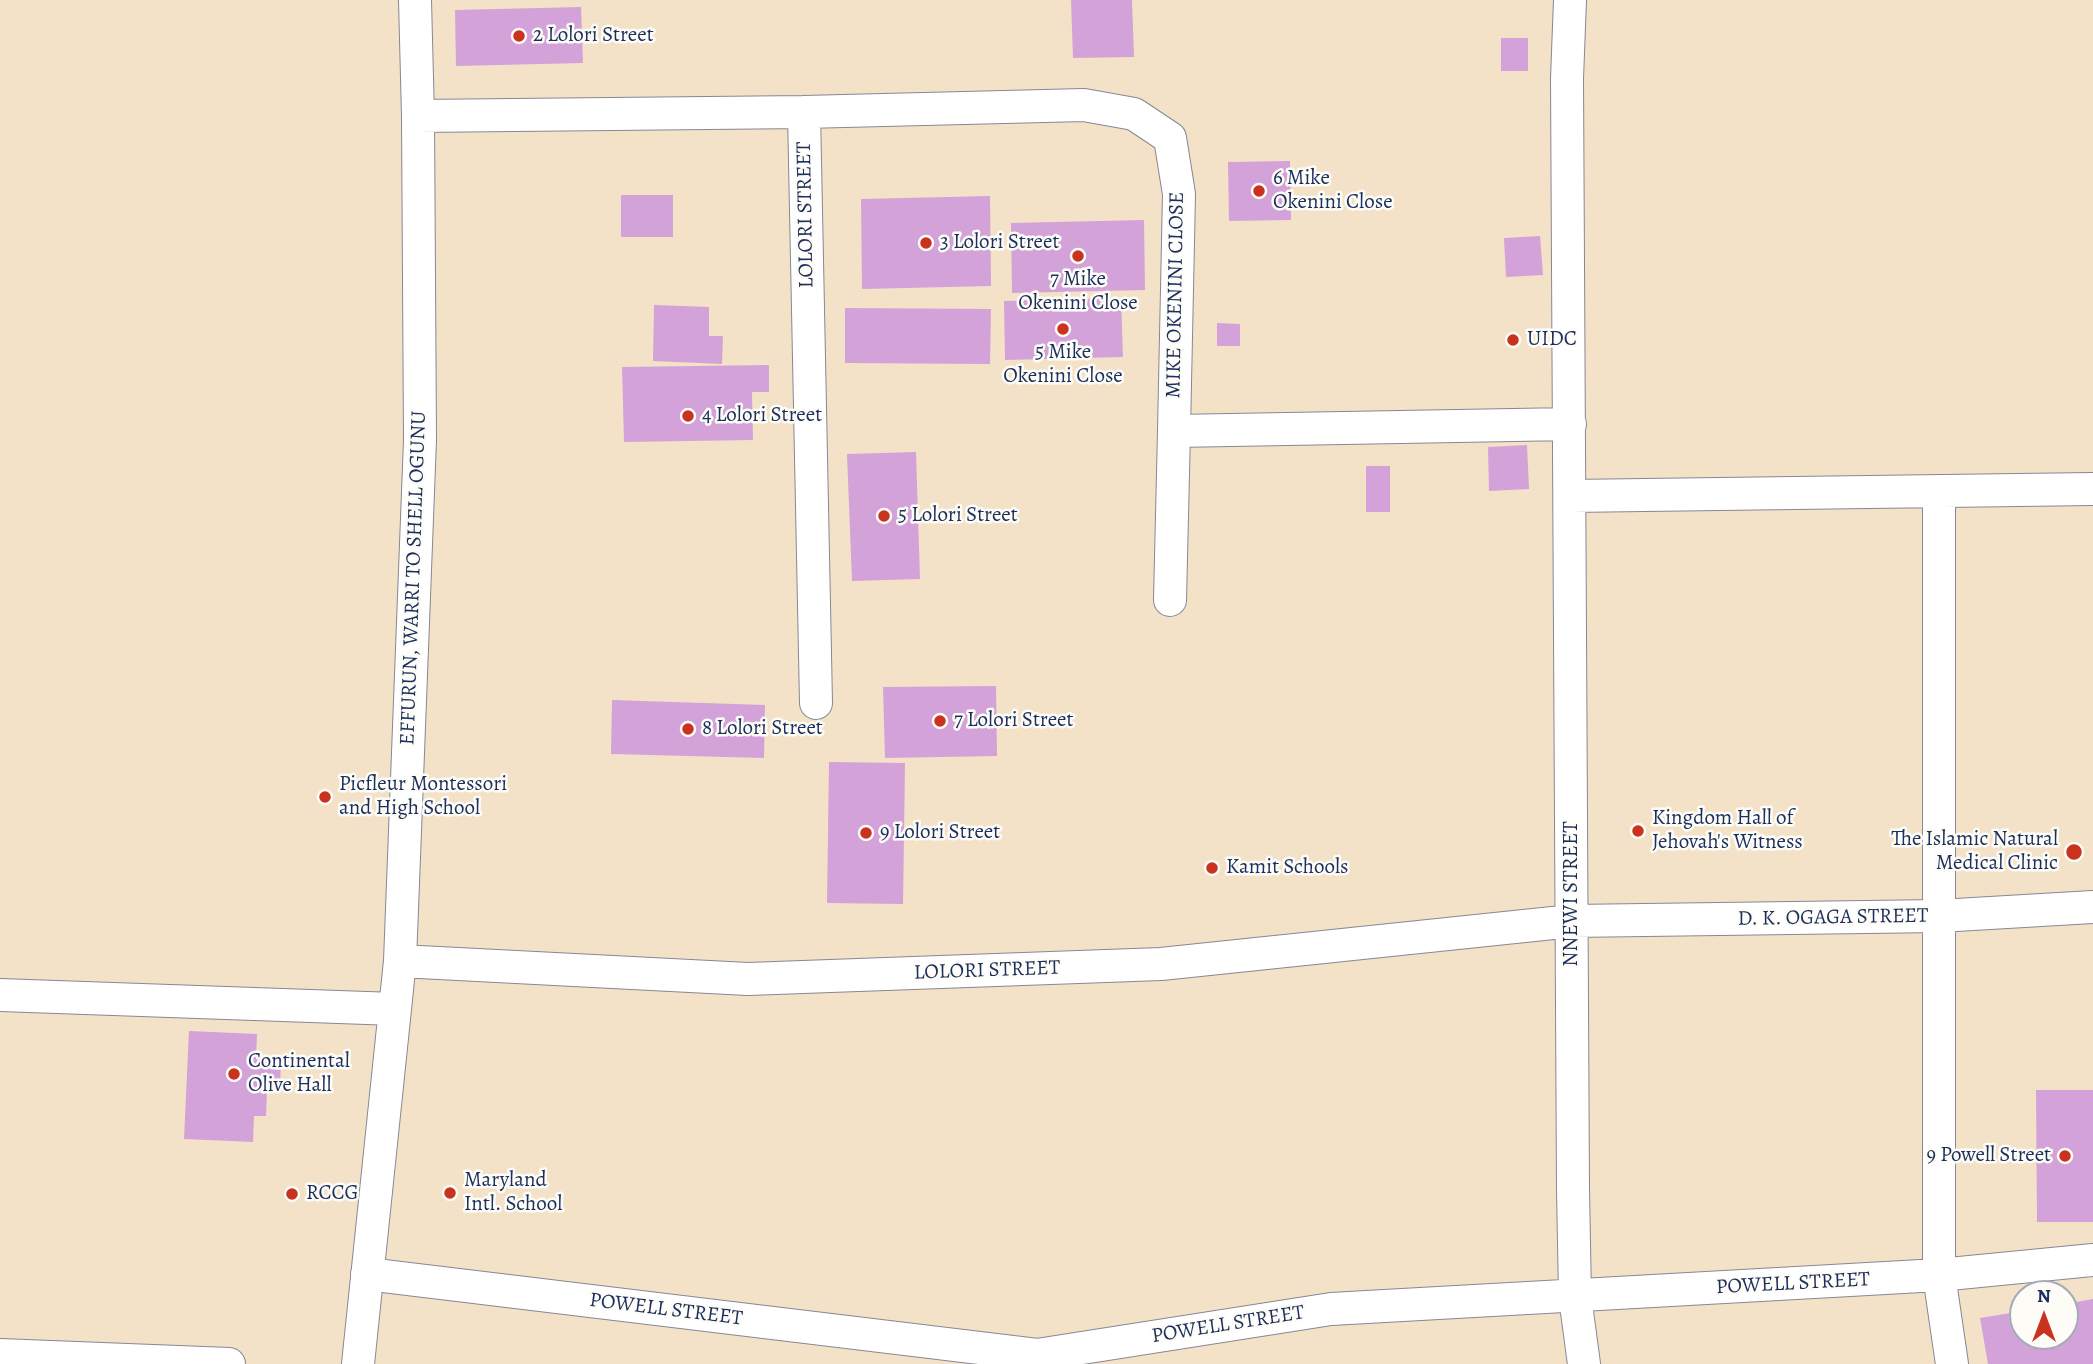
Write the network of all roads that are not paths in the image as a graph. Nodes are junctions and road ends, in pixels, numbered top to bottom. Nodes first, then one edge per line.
1 (415, 0) edge
2 (1570, 0) edge
3 (804, 112) junction
4 (418, 116) junction
5 (1570, 424) junction
6 (1174, 431) junction
7 (2093, 489) edge
8 (1939, 491) junction
9 (1570, 496) junction
10 (1170, 600) dead end
11 (816, 703) dead end
12 (2093, 907) edge
13 (1939, 916) junction
14 (1572, 921) junction
15 (400, 961) junction
16 (0, 995) edge
17 (395, 1009) junction
18 (2093, 1260) edge
19 (366, 1274) junction
20 (1939, 1275) junction
21 (1575, 1297) junction
22 (0, 1355) edge
23 (229, 1364) edge
24 (359, 1364) edge
25 (1584, 1364) edge
26 (1952, 1364) edge

1 - 4 street, EFFURUN, WARRI TO SHELL OGUNU
2 - 5 street, NNEWI STREET
3 - 4 street, LOLORI STREET
3 - 6 street, MIKE OKENINI CLOSE
3 - 11 street, LOLORI STREET
4 - 15 street, EFFURUN, WARRI TO SHELL OGUNU
5 - 6 street
5 - 9 street, NNEWI STREET
6 - 10 street, MIKE OKENINI CLOSE
7 - 8 street
8 - 9 street
8 - 13 street
9 - 14 street, NNEWI STREET
12 - 13 street, D. K. OGAGA STREET
13 - 14 street, D. K. OGAGA STREET
13 - 20 street
14 - 15 street, LOLORI STREET
14 - 21 street, NNEWI STREET
15 - 17 street, EFFURUN, WARRI TO SHELL OGUNU
16 - 17 street
17 - 19 street, EFFURUN, WARRI TO SHELL OGUNU
18 - 20 street, POWELL STREET
19 - 21 street, POWELL STREET
19 - 24 street, EFFURUN, WARRI TO SHELL OGUNU
20 - 21 street, POWELL STREET
20 - 26 street
21 - 25 street, NNEWI STREET
22 - 23 street

